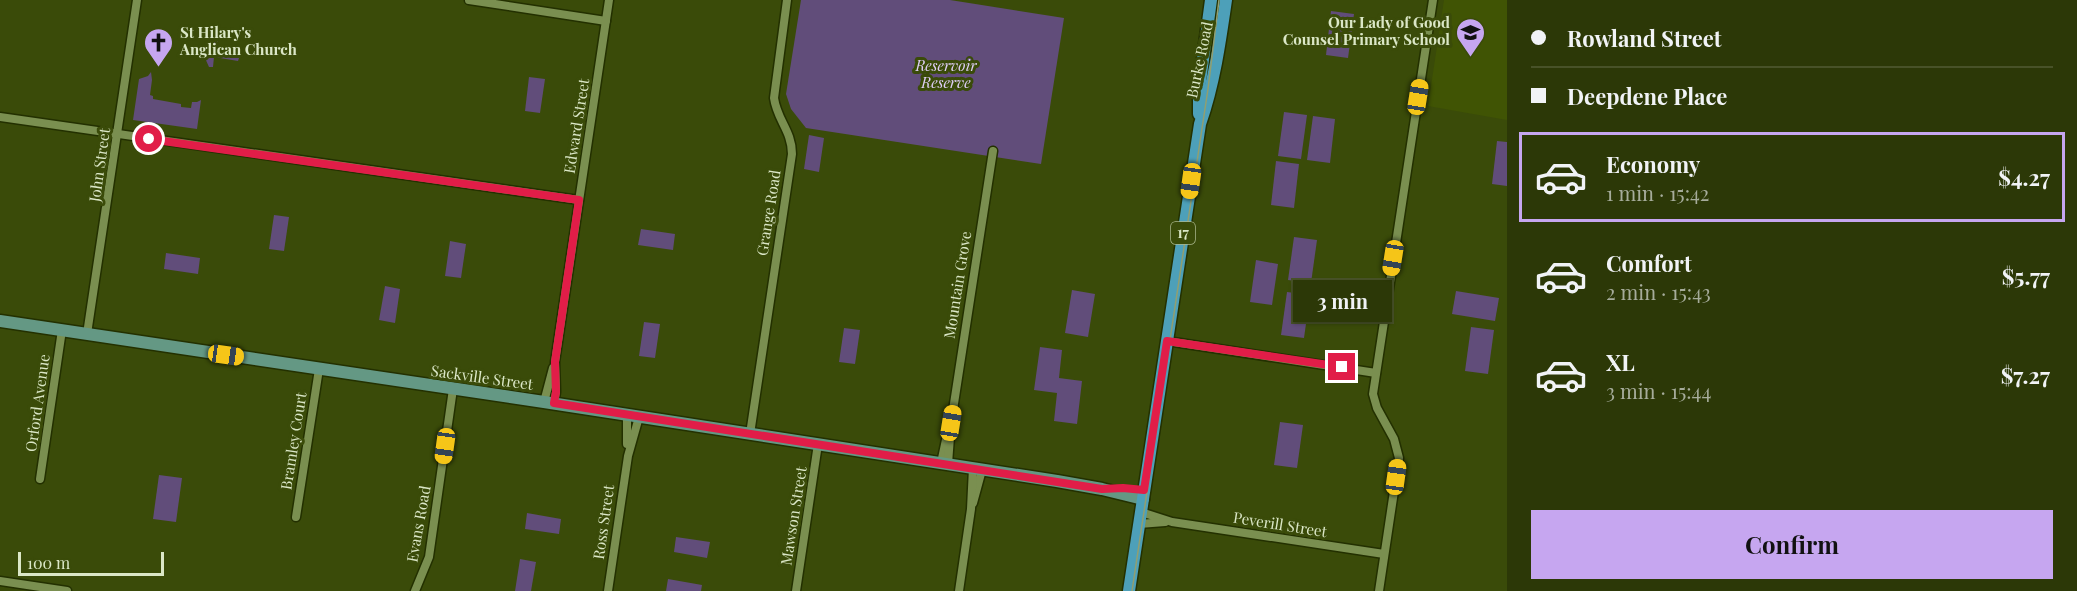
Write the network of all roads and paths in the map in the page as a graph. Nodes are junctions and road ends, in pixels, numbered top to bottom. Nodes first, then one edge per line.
1 (137, 0) edge
2 (469, 0) edge
3 (609, 0) edge
4 (787, 0) edge
5 (1211, 0) edge
6 (1226, 0) edge
7 (1433, 0) edge
8 (606, 21) junction
9 (0, 117) edge
10 (1200, 124) junction
11 (118, 134) junction
12 (993, 151) dead end
13 (579, 200) junction
14 (0, 321) edge
15 (62, 330) junction
16 (87, 334) junction
17 (1167, 341) junction
18 (319, 369) junction
19 (1376, 373) junction
20 (453, 389) junction
21 (549, 403) junction
22 (633, 416) junction
23 (750, 434) junction
24 (818, 444) junction
25 (945, 464) junction
26 (978, 469) junction
27 (40, 479) dead end
28 (1142, 506) junction
29 (296, 517) dead end
30 (1384, 554) junction
31 (0, 581) edge
32 (67, 591) edge
33 (415, 591) edge
34 (608, 591) edge
35 (796, 591) edge
36 (959, 591) edge
37 (1129, 591) edge
38 (1379, 591) edge

1 - 11 street, John Street
2 - 8 street
3 - 8 street, Edward Street
4 - 23 street, Grange Road
5 - 10 main road, Burke Road / 17
6 - 10 main road, Burke Road / 17
7 - 19 street
8 - 13 street, Edward Street
9 - 11 street
10 - 17 main road, Burke Road / 17
11 - 13 street
11 - 16 street, John Street
12 - 25 street, Mountain Grove
13 - 21 street, Edward Street
14 - 15 street, Sackville Street
15 - 16 street, Sackville Street
15 - 27 street, Orford Avenue
16 - 18 street, Sackville Street
17 - 19 street
17 - 28 main road, Burke Road / 17
18 - 20 street, Sackville Street
18 - 29 street, Bramley Court
19 - 30 street
20 - 21 street, Sackville Street
20 - 33 street, Evans Road
21 - 22 street, Sackville Street
22 - 23 street, Sackville Street
22 - 34 street, Ross Street
23 - 24 street, Sackville Street
24 - 25 street, Sackville Street
24 - 35 street, Mawson Street
25 - 26 street, Sackville Street
26 - 28 street, Sackville Street
26 - 36 street
28 - 30 street, Peverill Street
28 - 37 main road, Burke Road / 17
30 - 38 street
31 - 32 street

